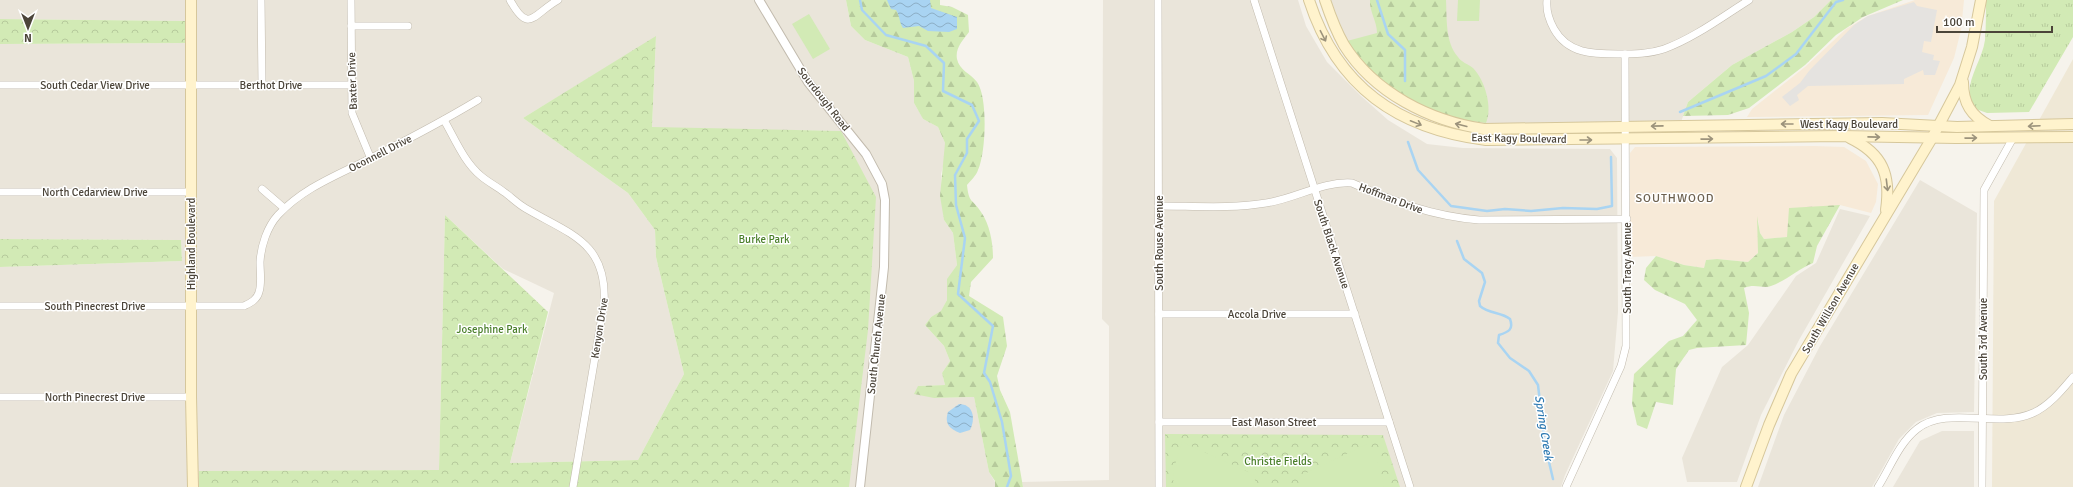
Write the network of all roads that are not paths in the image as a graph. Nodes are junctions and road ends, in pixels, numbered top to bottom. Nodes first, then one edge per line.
1 (191, 0) edge
2 (261, 0) edge
3 (351, 0) edge
4 (510, 0) edge
5 (558, 0) edge
6 (759, 0) edge
7 (1158, 0) edge
8 (1254, 0) edge
9 (1309, 0) edge
10 (1325, 0) edge
11 (1547, 0) edge
12 (1749, 0) edge
13 (1981, 0) edge
14 (351, 26) junction
15 (408, 26) dead end
16 (1625, 54) junction
17 (1963, 79) junction
18 (0, 85) edge
19 (262, 85) junction
20 (351, 85) junction
21 (191, 86) junction
22 (478, 100) dead end
23 (444, 120) junction
24 (2073, 124) edge
25 (1626, 126) junction
26 (1938, 126) junction
27 (1992, 127) junction
28 (1847, 136) junction
29 (2073, 137) edge
30 (1932, 138) junction
31 (2013, 138) junction
32 (1626, 139) junction
33 (370, 159) junction
34 (262, 189) dead end
35 (1314, 190) junction
36 (0, 192) edge
37 (191, 192) junction
38 (885, 200) joint
39 (1158, 206) junction
40 (284, 208) junction
41 (1885, 215) junction
42 (1627, 219) junction
43 (0, 306) edge
44 (191, 306) junction
45 (1159, 314) junction
46 (1355, 314) junction
47 (2073, 377) edge
48 (0, 397) edge
49 (191, 397) junction
50 (1982, 419) junction
51 (1159, 422) junction
52 (1389, 422) junction
53 (193, 487) edge
54 (573, 487) edge
55 (860, 487) edge
56 (1159, 487) edge
57 (1410, 487) edge
58 (1566, 487) edge
59 (1746, 487) edge
60 (1878, 487) edge
61 (1982, 487) edge

1 - 21 main road, Highland Boulevard
2 - 19 street
3 - 14 street, Baxter Drive
4 - 5 street
6 - 38 street, Sourdough Road
7 - 39 street, South Rouse Avenue
8 - 35 street, South Black Avenue
9 -> 32 main road, East Kagy Boulevard
25 -> 10 main road, East Kagy Boulevard
11 - 16 street
12 - 16 street
13 - 17 main road
14 - 15 street
14 - 20 street, Baxter Drive
16 - 25 street, South Tracy Avenue
17 - 26 main road
17 - 27 main road
18 - 21 street, South Cedar View Drive
19 - 20 street, Berthot Drive
19 - 21 street, Berthot Drive
20 - 33 street, Baxter Drive
21 - 37 main road, Highland Boulevard
22 - 23 street, Oconnell Drive
23 - 33 street, Oconnell Drive
23 - 54 street, Kenyon Drive
24 -> 27 main road, West Kagy Boulevard
26 -> 25 main road, West Kagy Boulevard
25 - 32 street, South Tracy Avenue
26 - 27 main road, West Kagy Boulevard
26 - 30 main road
28 -> 30 main road, West Kagy Boulevard
32 -> 28 main road, West Kagy Boulevard
28 -> 41 main road
29 - 31 main road, West Kagy Boulevard
30 -> 31 main road, West Kagy Boulevard
30 - 41 main road, South Willson Avenue
31 - 50 street, South 3rd Avenue
32 - 42 street, South Tracy Avenue
33 - 40 street, Oconnell Drive
34 - 40 street
35 - 39 street, Hoffman Drive
35 - 42 street, Hoffman Drive
35 - 46 street, South Black Avenue
36 - 37 street, North Cedarview Drive
37 - 44 main road, Highland Boulevard
38 - 55 street, South Church Avenue
39 - 45 street, South Rouse Avenue
40 - 44 street, Oconnell Drive
41 - 59 main road, South Willson Avenue
42 - 58 street, South Tracy Avenue
43 - 44 street, South Pinecrest Drive
44 - 49 main road, Highland Boulevard
45 - 46 street, Accola Drive
45 - 51 street, South Rouse Avenue
46 - 52 street, South Black Avenue
47 - 50 street
48 - 49 street, North Pinecrest Drive
49 - 53 main road, Highland Boulevard
50 - 60 street
50 - 61 street, South 3rd Avenue
51 - 52 street, East Mason Street
51 - 56 street, South Rouse Avenue
52 - 57 street, South Black Avenue

